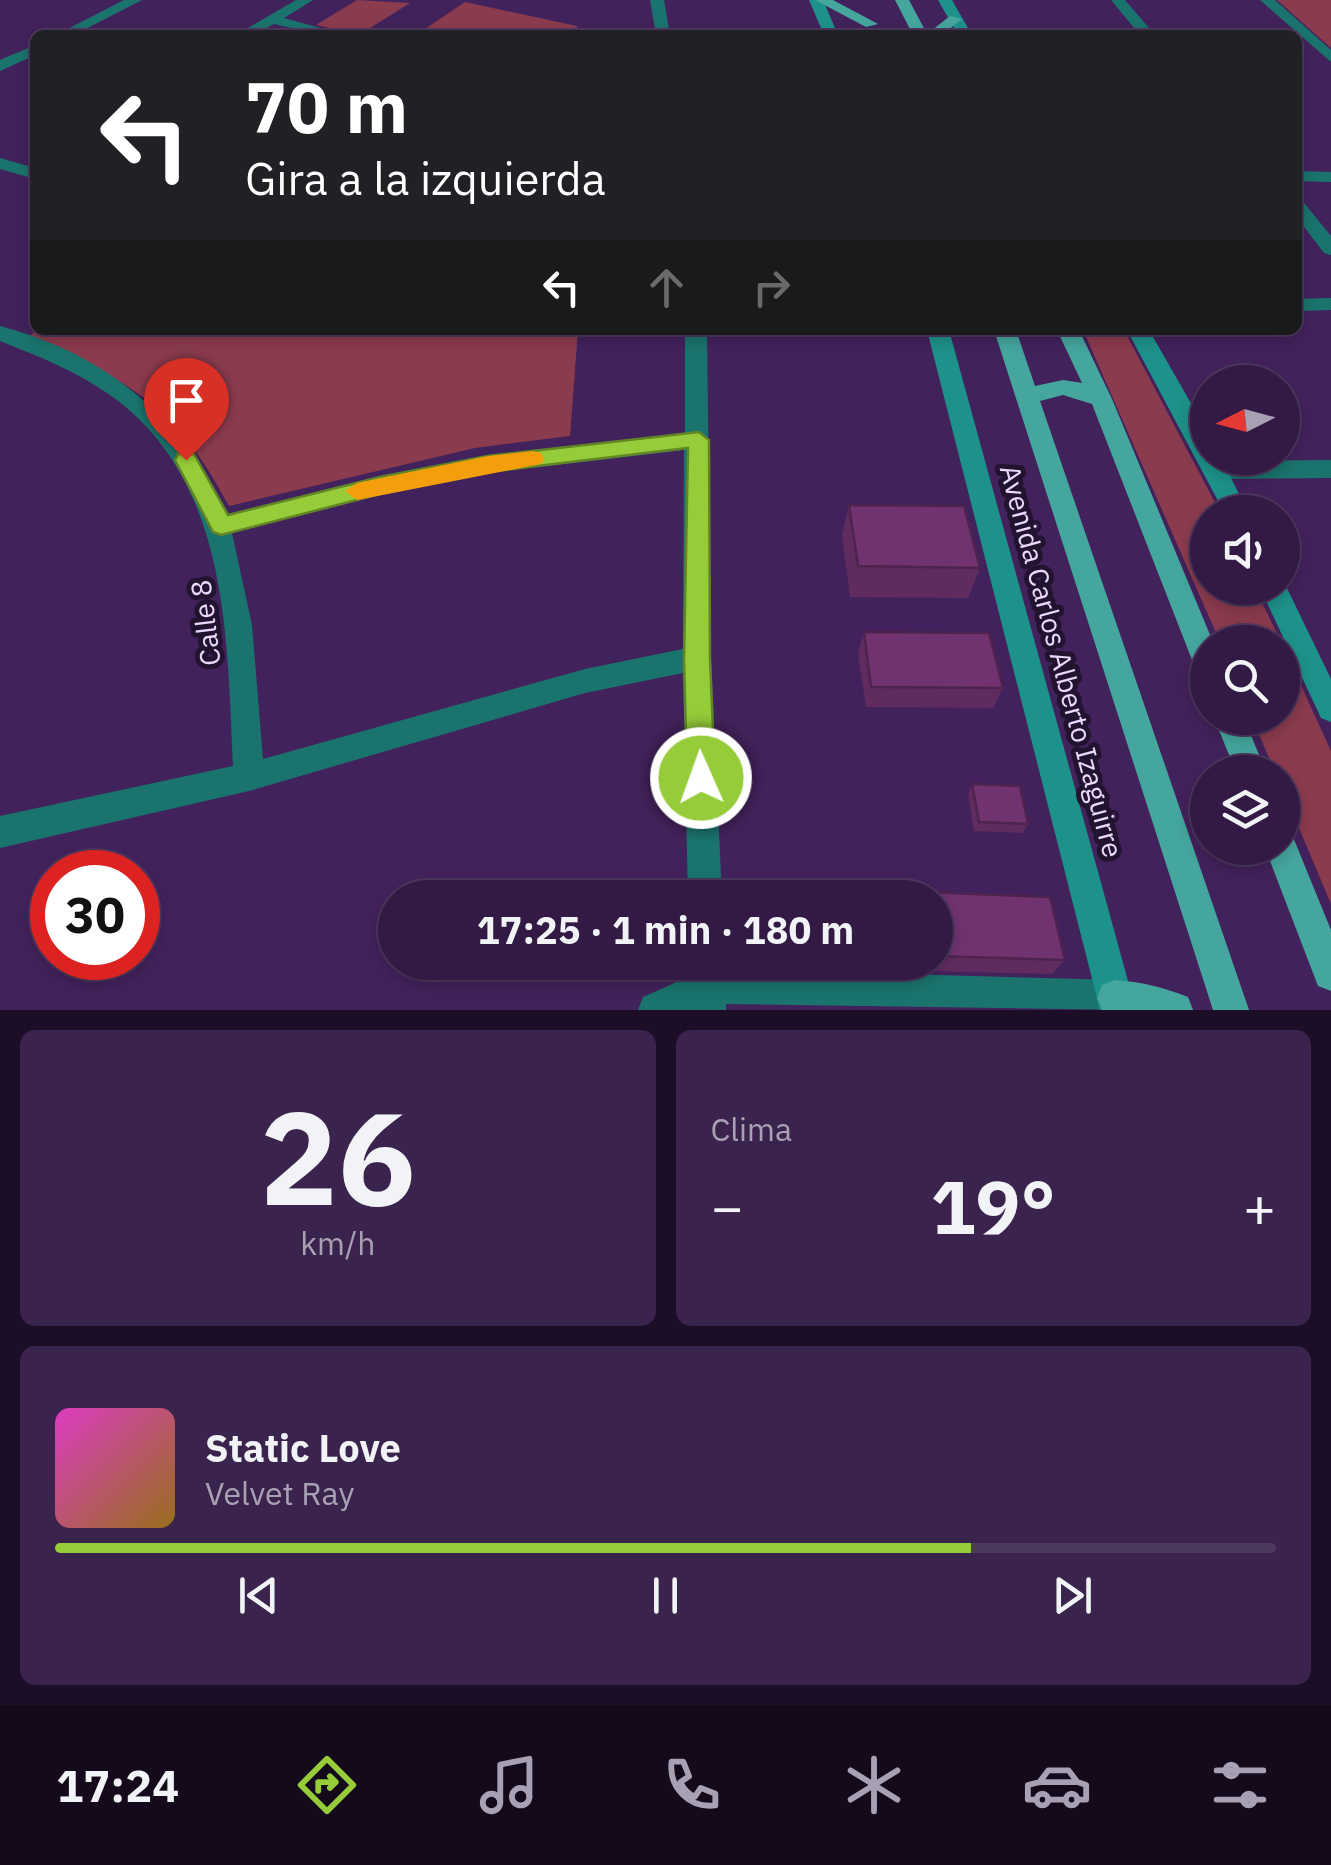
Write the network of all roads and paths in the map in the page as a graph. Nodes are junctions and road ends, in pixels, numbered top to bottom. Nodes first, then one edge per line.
1 (135, 0) edge
2 (306, 0) edge
3 (657, 0) edge
4 (820, 0) edge
5 (860, 0) edge
6 (902, 0) edge
7 (945, 0) edge
8 (1118, 0) edge
9 (1266, 0) edge
10 (955, 18) junction
11 (272, 19) junction
12 (73, 30) edge
13 (252, 30) edge
14 (318, 30) edge
15 (662, 30) edge
16 (830, 30) edge
17 (874, 30) edge
18 (917, 30) edge
19 (940, 30) edge
20 (962, 30) edge
21 (1144, 30) edge
22 (1300, 30) edge
23 (1302, 32) edge
24 (0, 44) edge
25 (30, 51) edge
26 (30, 51) edge
27 (1331, 58) edge
28 (0, 66) edge
29 (30, 153) edge
30 (5, 164) edge
31 (30, 172) edge
32 (1302, 176) edge
33 (1331, 176) edge
34 (1302, 212) edge
35 (1331, 249) edge
36 (1331, 304) edge
37 (1302, 305) edge
38 (0, 333) edge
39 (696, 335) edge
40 (939, 335) edge
41 (1006, 335) edge
42 (1070, 335) edge
43 (1141, 335) edge
44 (1101, 399) junction
45 (1026, 400) junction
46 (1190, 423) edge
47 (699, 440) junction
48 (1300, 468) edge
49 (1331, 470) edge
50 (221, 526) junction
51 (1280, 605) edge
52 (1192, 625) edge
53 (697, 658) junction
54 (1331, 709) edge
55 (249, 777) junction
56 (0, 832) edge
57 (1287, 865) edge
58 (704, 880) edge
59 (1331, 973) edge
60 (708, 986) edge
61 (1117, 1004) edge
62 (656, 1010) edge
63 (1175, 1010) edge
64 (1231, 1010) edge

1 - 12 street
2 - 11 street
3 - 15 street
4 - 16 street
4 - 17 main road
5 - 17 main road
6 - 18 main road
7 - 10 street
8 - 21 street
9 - 22 street
10 - 19 main road
10 - 20 street
11 - 13 street
11 - 14 street
23 - 27 street
24 - 25 street
26 - 28 street
29 - 30 street
30 - 31 street
32 - 33 street
34 - 35 street
36 - 37 street
38 - 50 street, Calle 8
39 - 47 street
40 - 61 street, Avenida Carlos Alberto Izaguirre
41 - 45 main road, Avenida Carlos Alberto Izaguirre
42 - 44 main road
43 - 46 street
44 - 45 main road
44 - 52 main road
45 - 64 main road, Avenida Carlos Alberto Izaguirre
47 - 50 street
47 - 53 street
48 - 49 street
50 - 55 street, Calle 8
51 - 54 street
53 - 55 street
53 - 58 street
55 - 56 street
57 - 59 main road
60 - 61 street
60 - 62 street
61 - 63 main road

